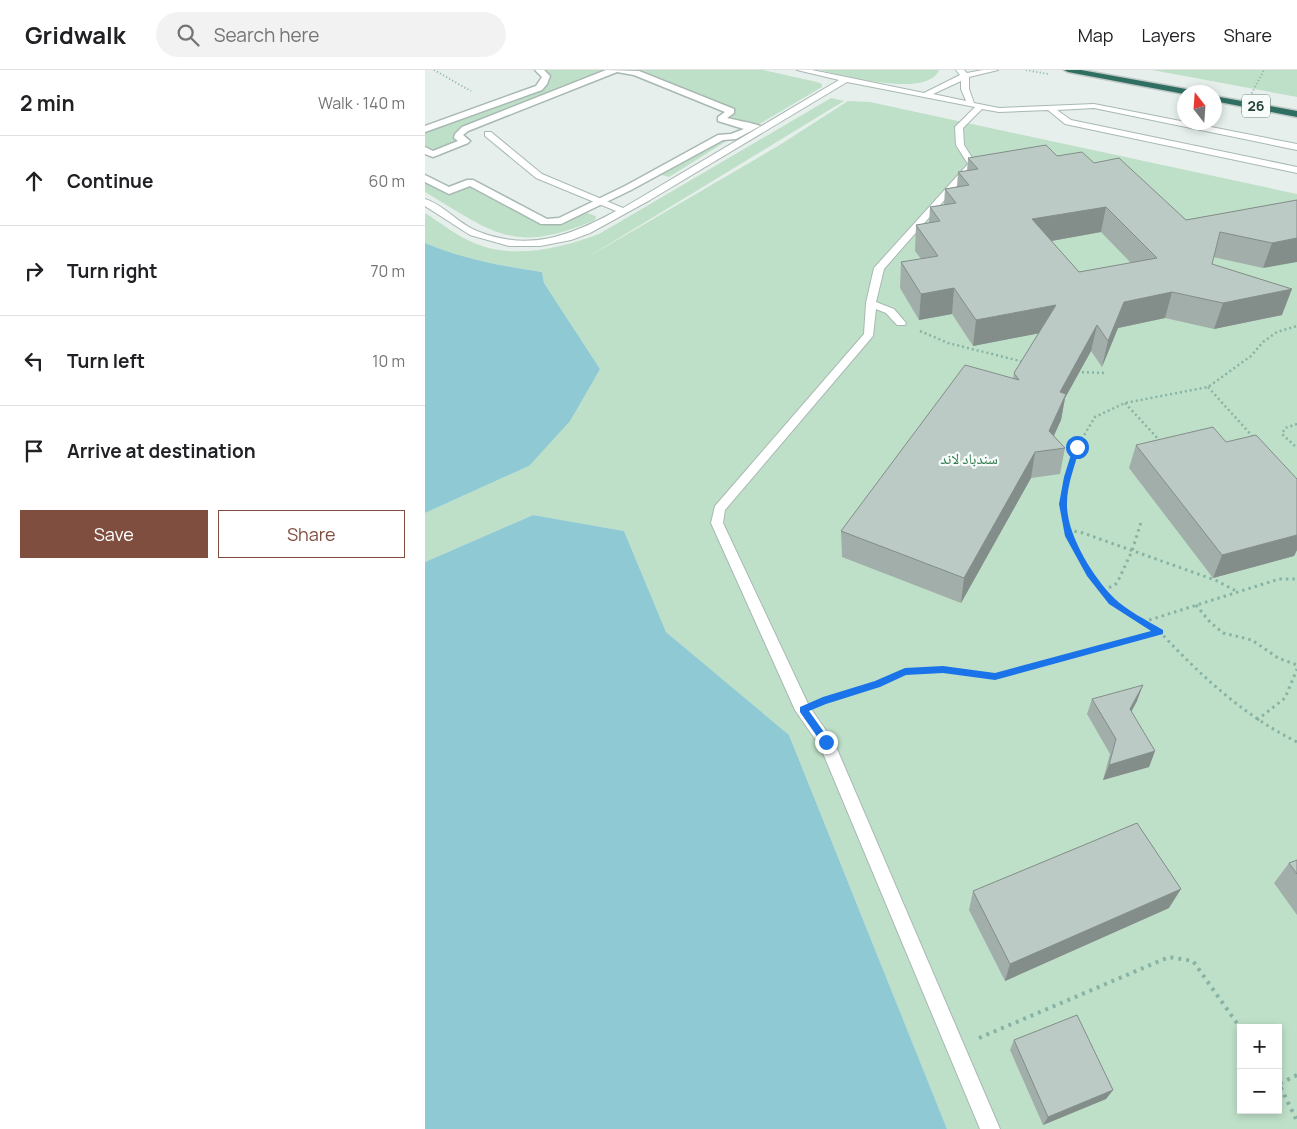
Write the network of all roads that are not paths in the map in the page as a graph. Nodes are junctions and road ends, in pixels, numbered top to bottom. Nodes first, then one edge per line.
1 (539, 70) edge
2 (617, 70) edge
3 (801, 70) edge
4 (994, 70) edge
5 (1068, 70) edge
6 (962, 73) edge
7 (847, 79) junction
8 (1177, 90) edge
9 (925, 95) junction
10 (1222, 99) edge
11 (976, 105) junction
12 (1051, 109) junction
13 (1297, 114) edge
14 (425, 129) edge
15 (488, 134) dead end
16 (1297, 147) edge
17 (425, 150) edge
18 (1297, 170) edge
19 (425, 178) edge
20 (425, 202) edge
21 (623, 211) junction
22 (871, 303) junction
23 (901, 323) road end
24 (803, 710) joint
25 (990, 1129) edge

1 - 14 street
2 - 17 street
2 - 19 street
3 - 7 lane
4 - 6 lane
5 - 8 highway
6 - 9 lane
6 - 11 lane
7 - 9 lane
7 - 21 lane
9 - 11 lane
10 - 13 highway, 26
11 - 12 lane
11 - 22 lane
12 - 16 lane
12 - 18 lane
15 - 21 lane
20 - 21 lane
22 - 23 lane
22 - 24 lane
24 - 25 lane

